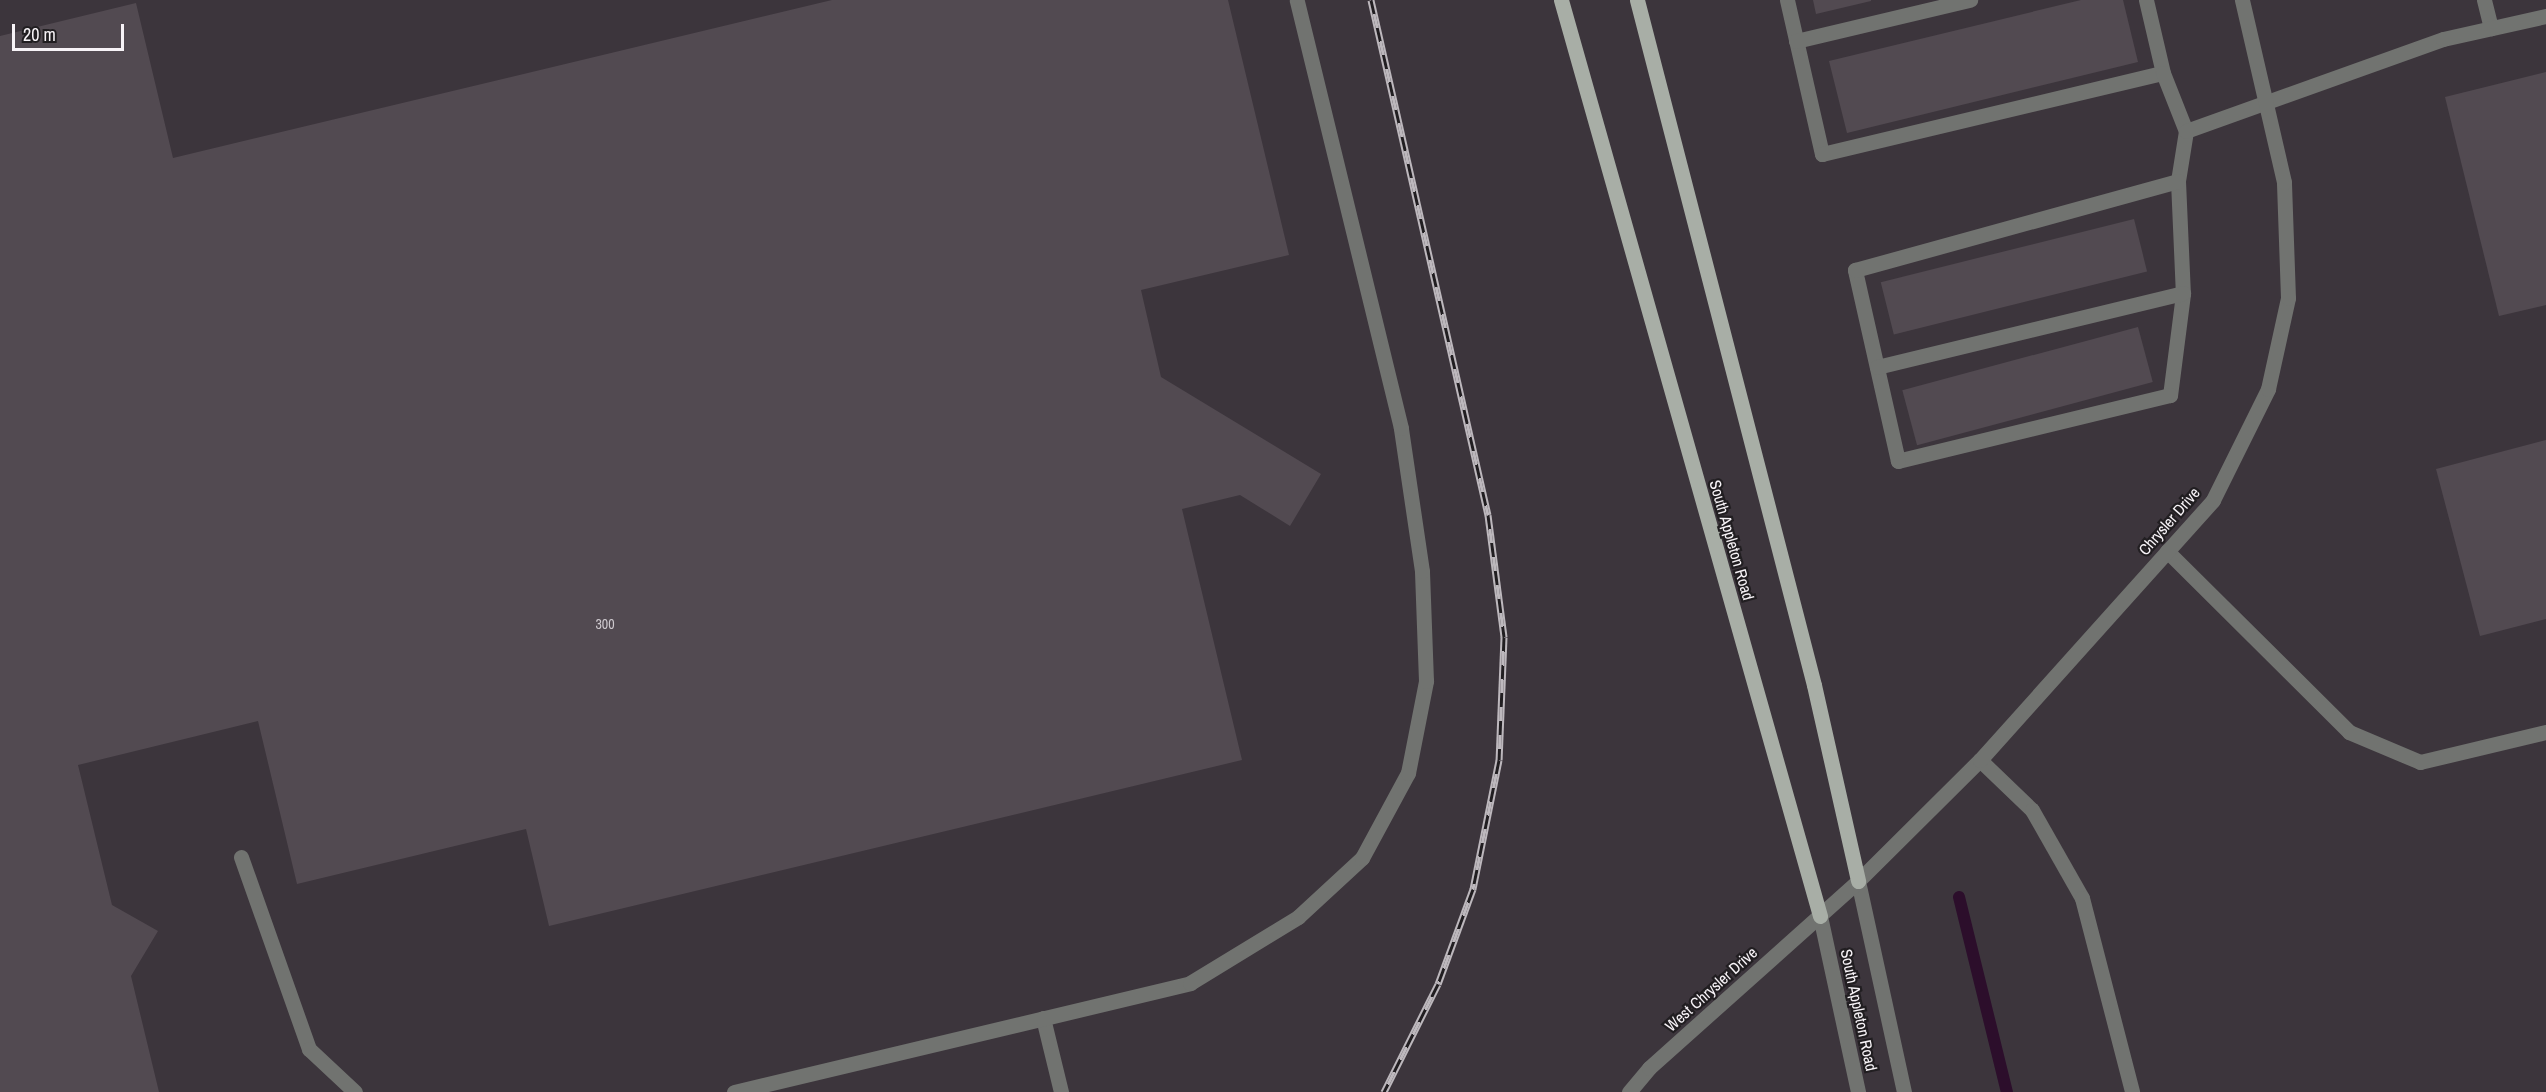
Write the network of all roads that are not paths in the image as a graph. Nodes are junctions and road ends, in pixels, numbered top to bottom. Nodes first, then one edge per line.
1 (1297, 0) edge
2 (1561, 0) edge
3 (1636, 0) edge
4 (1787, 0) edge
5 (1970, 0) edge
6 (2146, 0) edge
7 (2242, 0) edge
8 (2484, 0) edge
9 (2546, 16) edge
10 (2491, 28) junction
11 (1796, 41) junction
12 (2163, 73) junction
13 (2265, 101) junction
14 (2186, 131) junction
15 (2178, 181) junction
16 (2183, 292) junction
17 (1877, 367) junction
18 (2167, 551) junction
19 (2546, 732) edge
20 (1980, 760) junction
21 (241, 857) dead end
22 (1858, 881) junction
23 (1820, 916) junction
24 (1043, 1018) junction
25 (355, 1092) edge
26 (734, 1092) edge
27 (1060, 1092) edge
28 (1629, 1092) edge
29 (1858, 1092) edge
30 (1904, 1092) edge
31 (2132, 1092) edge

1 - 24 street
2 - 23 main road, South Appleton Road
3 - 22 main road, South Appleton Road
4 - 11 street
5 - 11 street
6 - 12 street
7 - 13 street, Chrysler Drive
8 - 10 street
9 - 10 street
10 - 13 street
11 - 12 street
12 - 14 street
13 - 14 street
13 - 18 street, Chrysler Drive
14 - 15 street
15 - 16 street
15 - 17 street
16 - 17 street
16 - 17 street
18 - 19 street
18 - 20 street, Chrysler Drive
20 - 22 street, Chrysler Drive
20 - 31 street
21 - 25 street
22 - 23 street, Chrysler Drive
22 - 30 street, South Appleton Road
23 - 28 street, West Chrysler Drive
23 - 29 street, South Appleton Road
24 - 26 street
24 - 27 street

